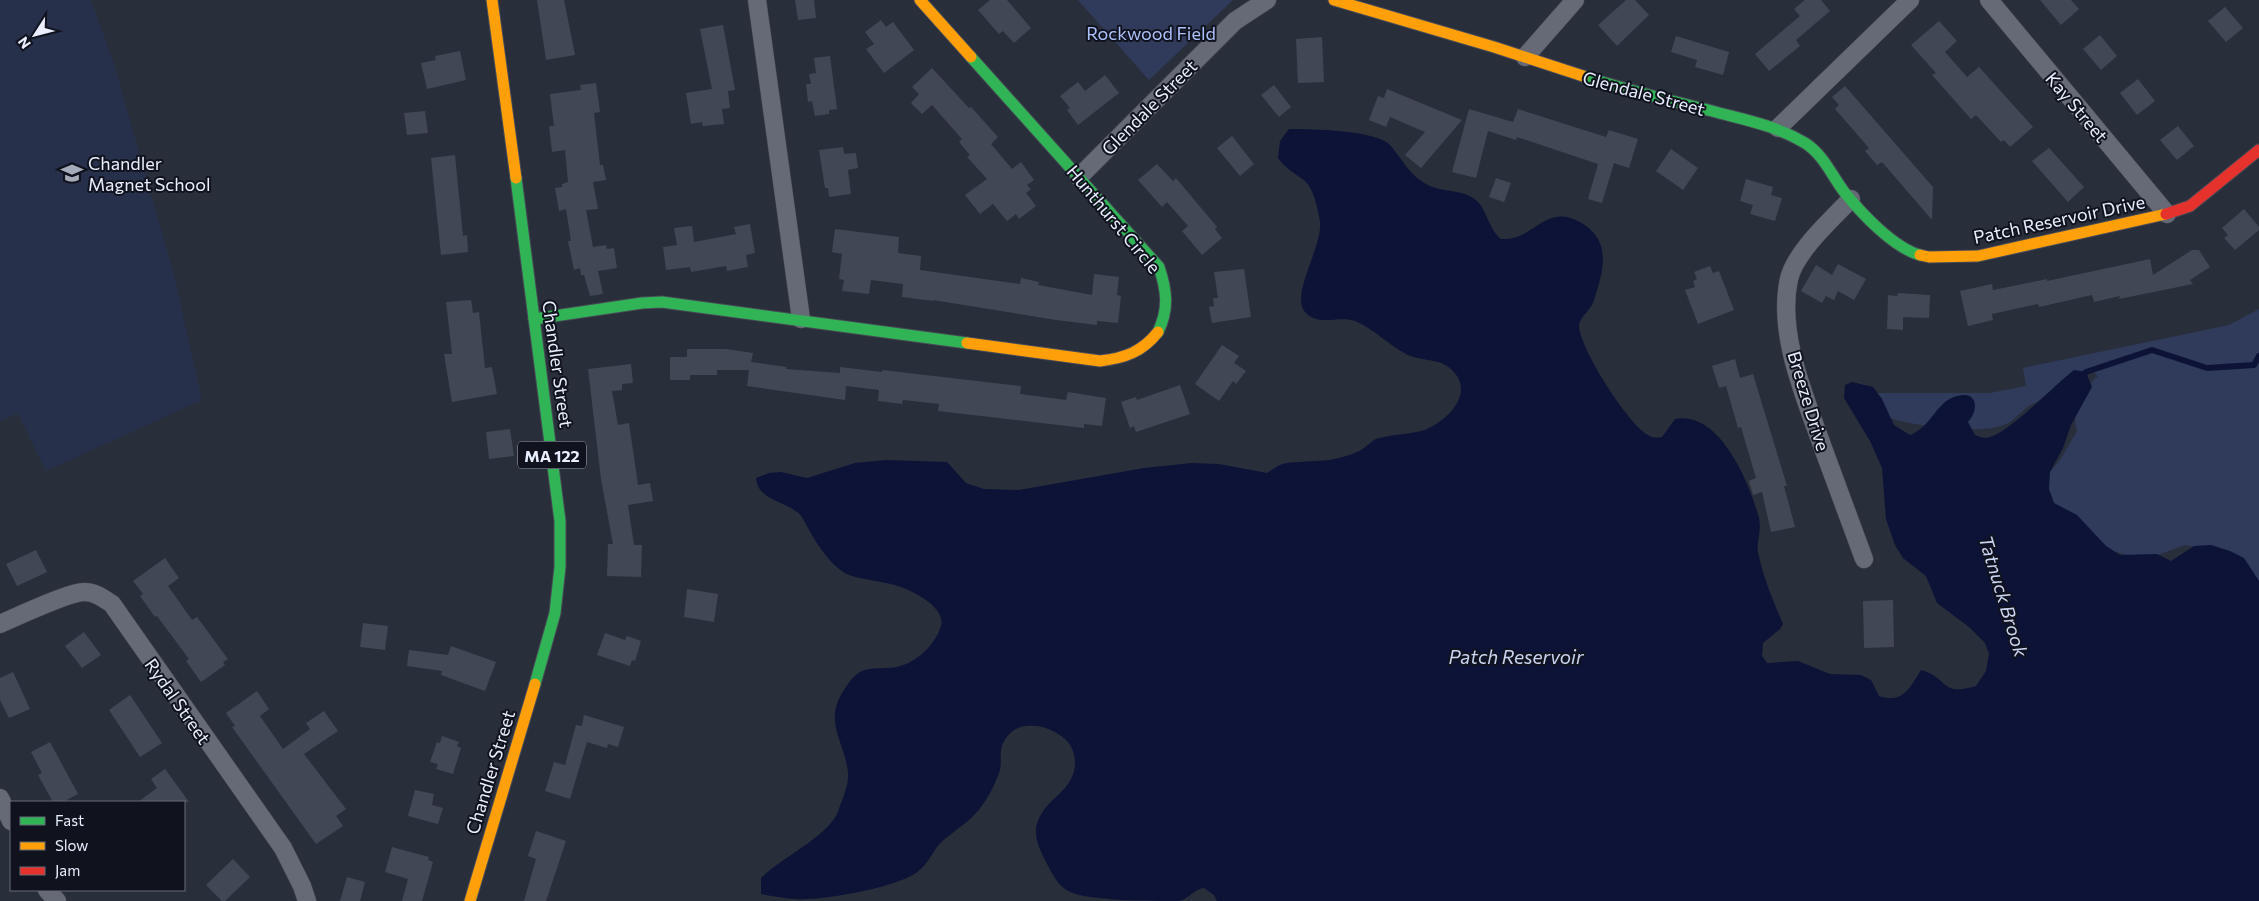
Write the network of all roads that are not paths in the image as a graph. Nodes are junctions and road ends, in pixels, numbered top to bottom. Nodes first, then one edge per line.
1 (492, 0) edge
2 (757, 0) edge
3 (920, 0) edge
4 (1267, 0) edge
5 (1334, 0) edge
6 (1575, 0) edge
7 (1910, 0) edge
8 (1989, 0) edge
9 (1525, 58) junction
10 (1778, 128) junction
11 (2259, 150) edge
12 (1079, 177) junction
13 (1851, 199) junction
14 (2167, 214) junction
15 (534, 319) junction
16 (801, 320) junction
17 (1864, 559) dead end
18 (0, 624) edge
19 (0, 798) edge
20 (10, 819) edge
21 (48, 891) edge
22 (57, 901) edge
23 (307, 901) edge
24 (470, 901) edge

1 - 15 street, Chandler Street / MA 122
2 - 16 street
3 - 12 street, Hunthurst Circle
4 - 12 street, Glendale Street
5 - 9 street, Glendale Street
6 - 9 street
7 - 10 street
8 - 14 street, Kay Street
9 - 10 street, Glendale Street
10 - 13 street, Patch Reservoir Drive
11 - 14 street, Patch Reservoir Drive
12 - 16 street, Hunthurst Circle
13 - 14 street, Patch Reservoir Drive
13 - 17 street, Breeze Drive
15 - 16 street, Hunthurst Circle
15 - 24 street, Chandler Street / MA 122
18 - 23 street, Rydal Street
19 - 20 street
21 - 22 street

